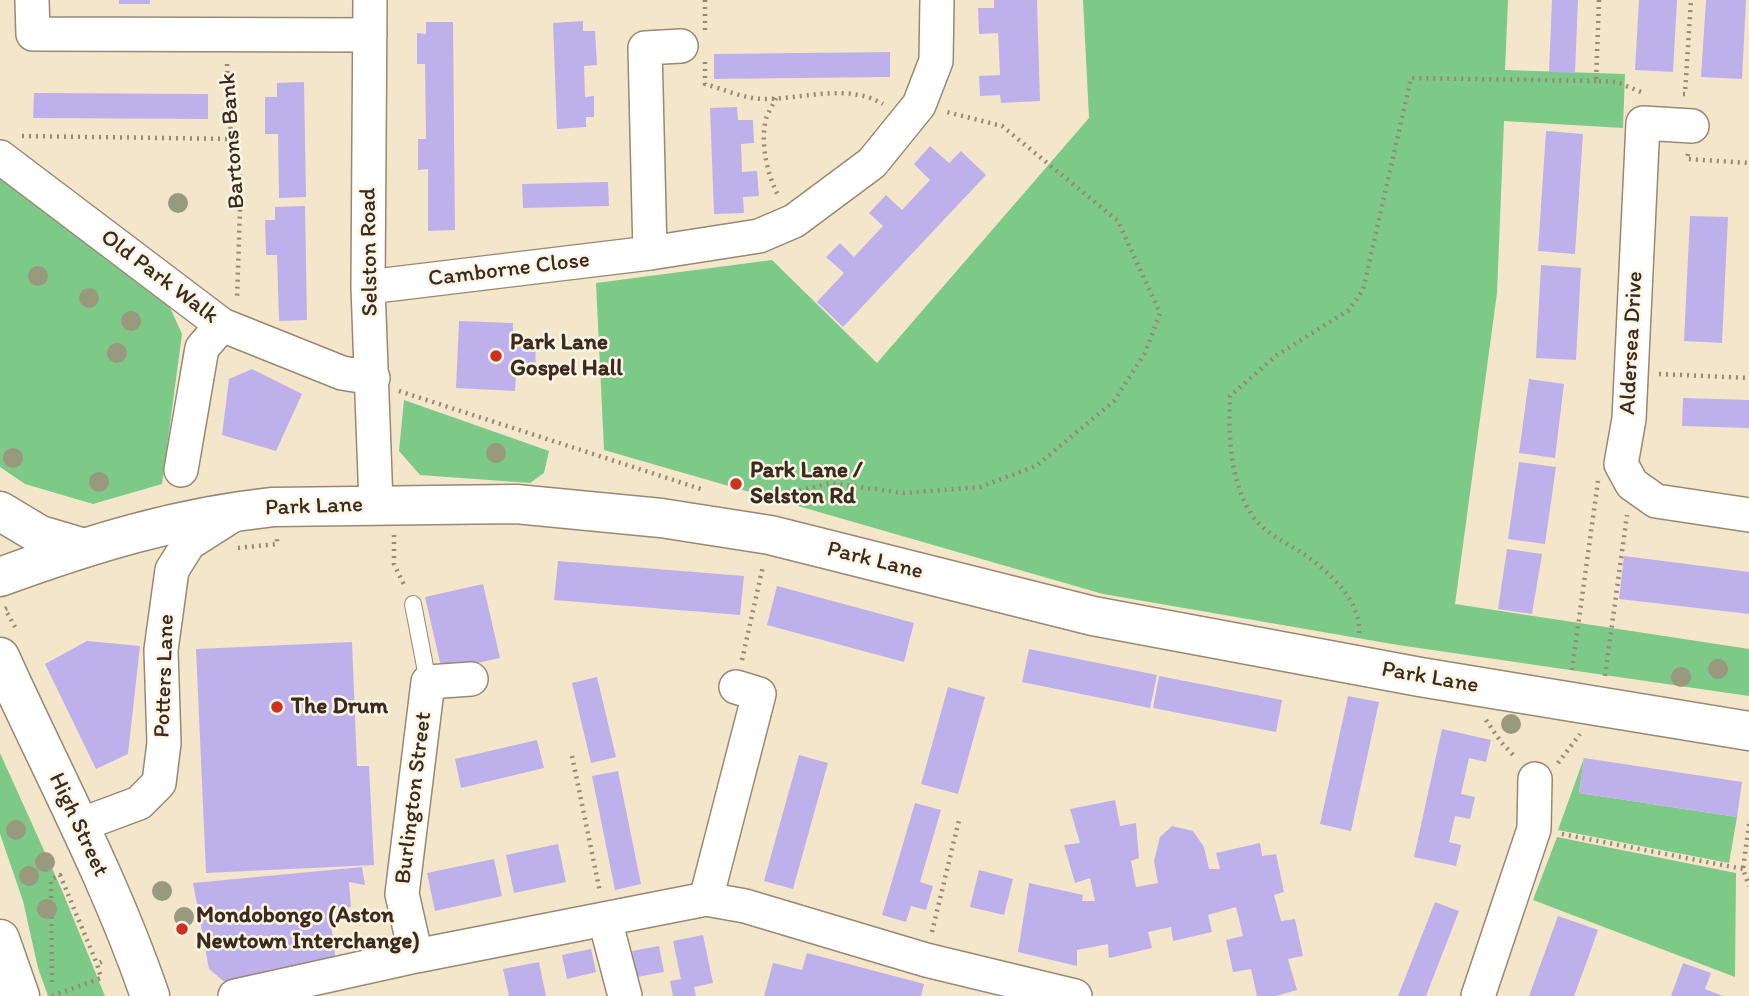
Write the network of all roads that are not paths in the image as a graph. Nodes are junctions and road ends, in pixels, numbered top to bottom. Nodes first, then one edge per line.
1 (32, 0) edge
2 (370, 0) edge
3 (937, 0) edge
4 (370, 35) junction
5 (693, 52) road end
6 (1692, 125) dead end
7 (7, 147) edge
8 (650, 253) junction
9 (369, 287) junction
10 (222, 325) junction
11 (373, 378) junction
12 (180, 470) dead end
13 (384, 504) junction
14 (241, 510) junction
15 (0, 511) edge
16 (1749, 515) edge
17 (84, 548) junction
18 (0, 577) edge
19 (413, 604) road end
20 (0, 657) edge
21 (471, 679) dead end
22 (428, 682) junction
23 (736, 687) road end
24 (1749, 731) edge
25 (1535, 779) road end
26 (80, 825) junction
27 (706, 899) junction
28 (605, 919) junction
29 (0, 939) edge
30 (416, 956) junction
31 (1066, 995) edge
32 (20, 996) edge
33 (150, 996) edge
34 (235, 996) edge
35 (625, 996) edge
36 (1478, 996) edge

1 - 4 street
2 - 4 street, Selston Road
3 - 8 street, Camborne Close
4 - 9 street, Selston Road
5 - 8 street
6 - 16 street, Aldersea Drive
7 - 10 street, Old Park Walk
8 - 9 street, Camborne Close
9 - 11 street, Selston Road
10 - 11 street, Old Park Walk
10 - 12 street
11 - 13 street, Selston Road
13 - 14 main road, Park Lane
13 - 24 main road, Park Lane
14 - 17 main road, Park Lane
14 - 26 street, Potters Lane
15 - 17 main road
17 - 18 main road, Park Lane
19 - 22 lane
20 - 26 main road, High Street
21 - 22 street, Burlington Street
22 - 30 street, Burlington Street
23 - 27 street
25 - 36 street
26 - 33 main road, High Street
27 - 28 street
27 - 31 street
28 - 30 street
28 - 35 street
29 - 32 main road
30 - 34 street

